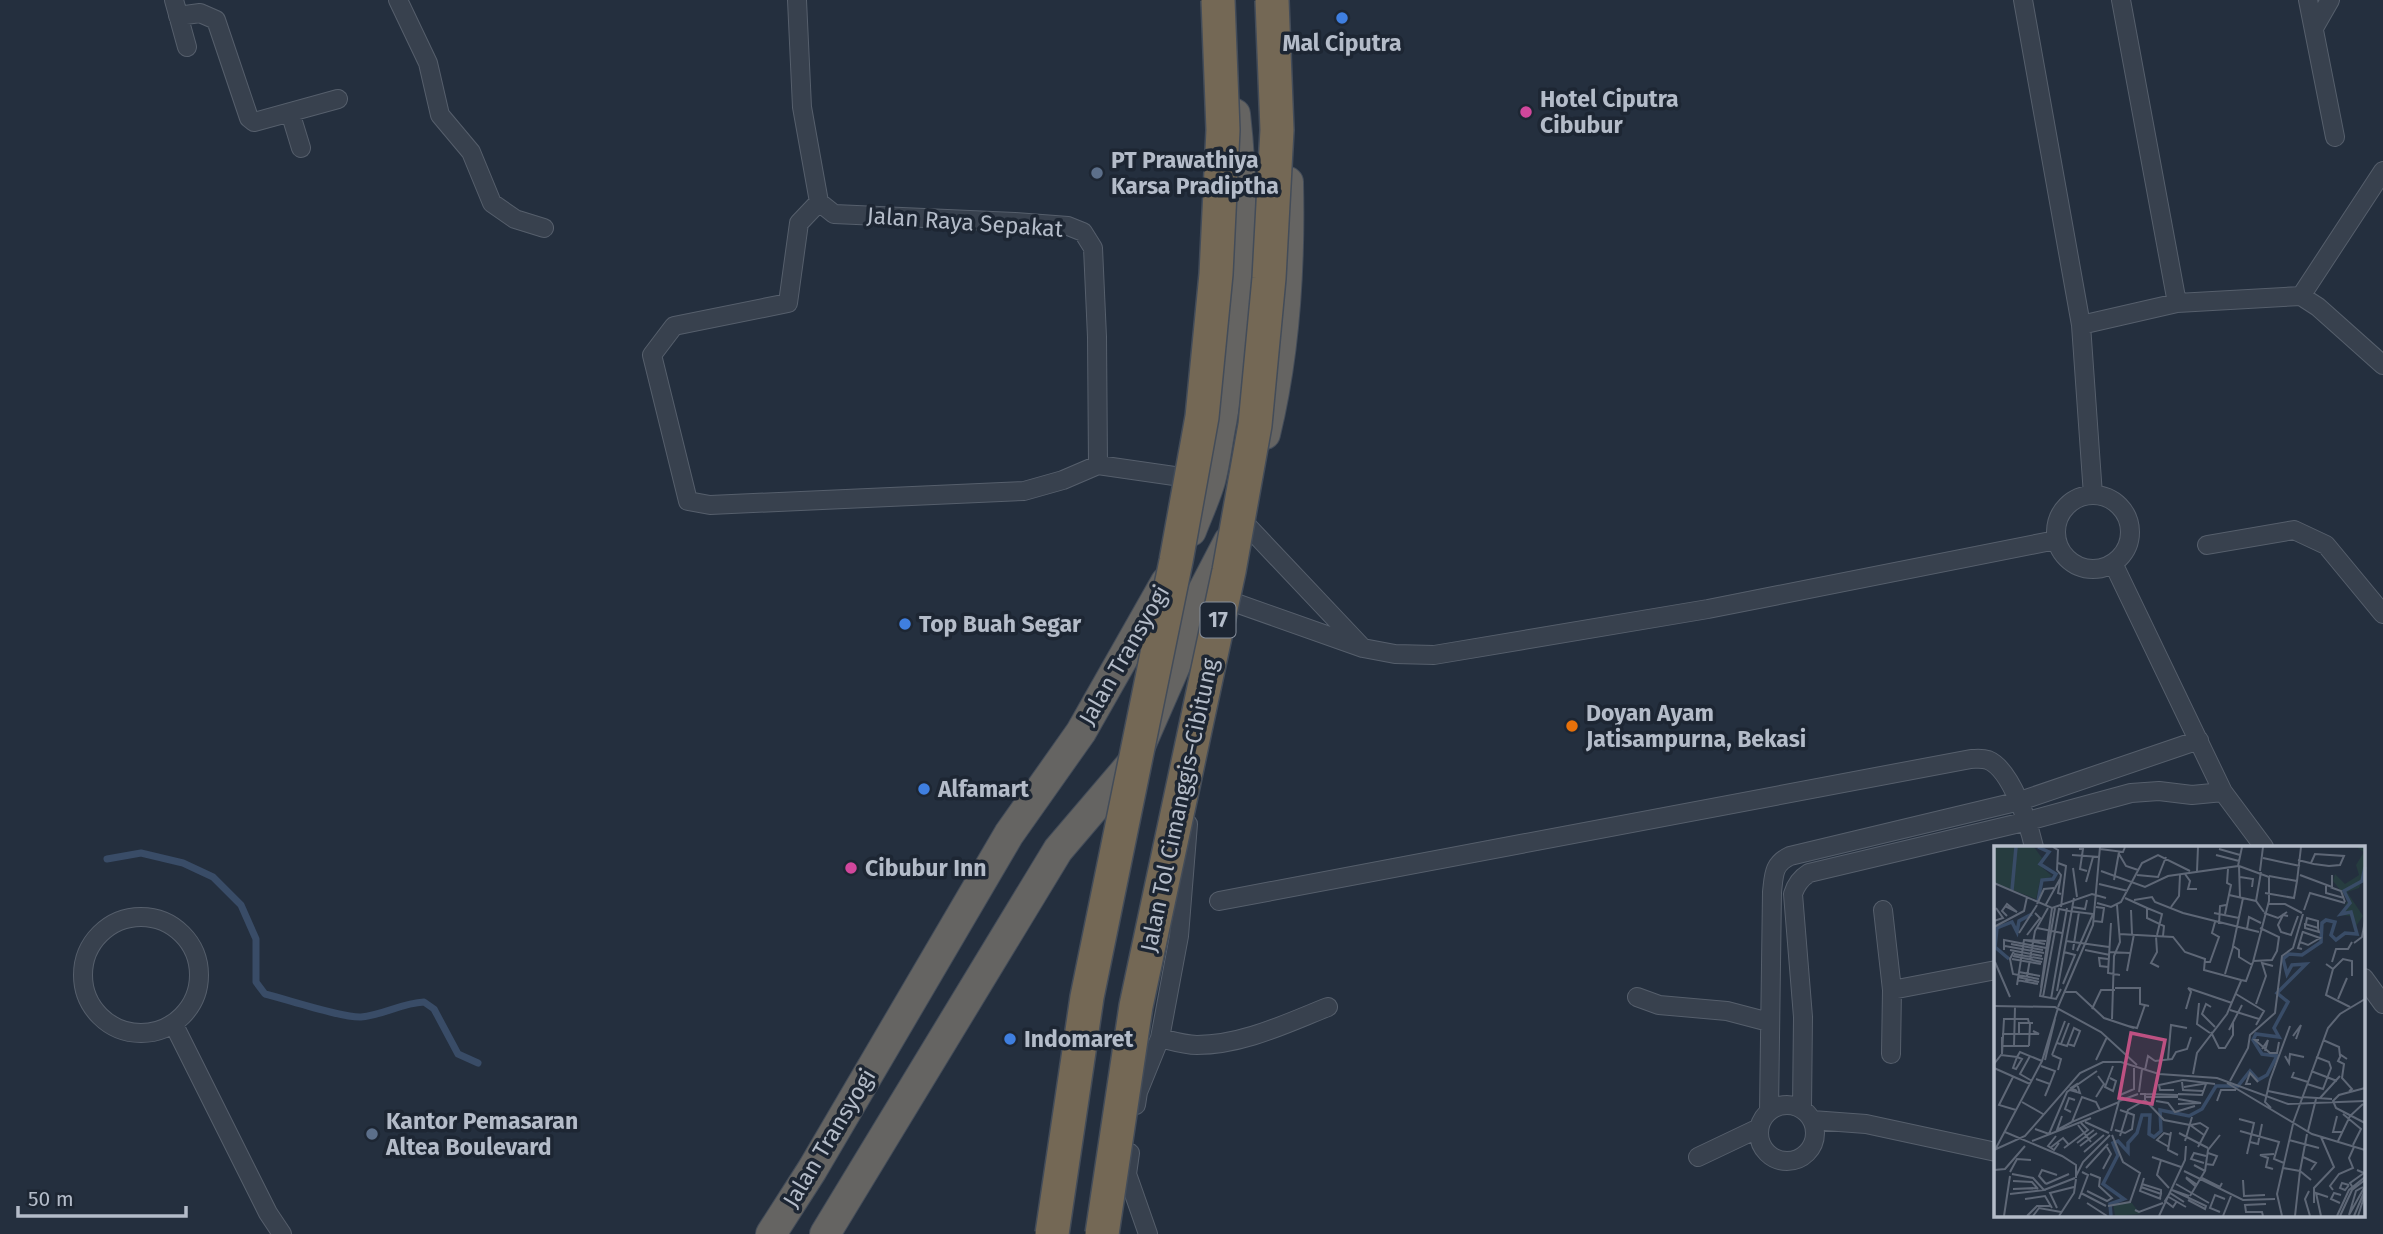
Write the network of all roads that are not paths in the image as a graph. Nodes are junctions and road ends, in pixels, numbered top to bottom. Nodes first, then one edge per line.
1 (398, 0) edge
2 (797, 0) edge
3 (1218, 0) edge
4 (1272, 0) edge
5 (2024, 0) edge
6 (2121, 0) edge
7 (2308, 0) edge
8 (2330, 0) edge
9 (176, 8) edge
10 (2314, 28) junction
11 (187, 47) dead end
12 (338, 99) dead end
13 (290, 112) junction
14 (2335, 138) dead end
15 (301, 148) dead end
16 (2381, 179) edge
17 (820, 202) junction
18 (544, 229) dead end
19 (2301, 296) junction
20 (2178, 303) junction
21 (2081, 326) junction
22 (2383, 365) edge
23 (1098, 464) junction
24 (1210, 481) junction
25 (2093, 495) junction
26 (1240, 517) junction
27 (2056, 540) junction
28 (2207, 545) dead end
29 (2113, 563) junction
30 (1203, 591) junction
31 (2383, 614) edge
32 (1363, 648) junction
33 (1178, 659) junction
34 (2199, 740) junction
35 (2223, 792) junction
36 (2020, 801) junction
37 (2028, 821) junction
38 (2034, 846) edge
39 (2263, 846) edge
40 (1219, 901) dead end
41 (1883, 910) dead end
42 (1994, 970) edge
43 (2366, 981) edge
44 (1892, 990) junction
45 (1637, 997) dead end
46 (2383, 1004) edge
47 (1328, 1007) dead end
48 (1769, 1022) junction
49 (174, 1025) junction
50 (1160, 1038) junction
51 (1891, 1054) dead end
52 (1769, 1111) junction
53 (1807, 1114) junction
54 (1759, 1128) junction
55 (1994, 1152) edge
56 (1698, 1157) dead end
57 (282, 1234) edge
58 (771, 1234) edge
59 (825, 1234) edge
60 (1052, 1234) edge
61 (1102, 1234) edge
62 (1148, 1234) edge

1 - 18 street
2 - 17 street
3 - 24 highway, Jalan Transyogi
3 - 60 highway, 17, bridge
4 - 26 highway, Jalan Transyogi
4 - 61 highway, Jalan Tol Cimanggis–Cibitung / 17, bridge
5 - 21 street
6 - 20 street
7 - 10 street
8 - 10 street
9 - 11 street
9 - 13 street
10 - 14 street
12 - 13 street
13 - 15 street
16 - 19 street
17 - 23 street, Jalan Raya Sepakat
17 - 23 street
19 - 20 street
19 - 22 street
20 - 21 street
21 - 25 street
23 - 24 street
24 - 58 highway, Jalan Transyogi
25 - 27 street
25 - 29 street
26 - 30 highway, Jalan Transyogi
26 - 32 street
27 - 29 street
27 - 32 street
28 - 31 street
29 - 34 street
30 - 32 street
30 - 33 highway, Jalan Transyogi
33 - 50 street
33 - 59 highway, Jalan Transyogi
34 - 35 street
34 - 36 street
35 - 37 street
35 - 39 street
36 - 37 street
36 - 40 street
36 - 48 street
37 - 38 street
37 - 53 street
41 - 44 street
42 - 44 street
43 - 46 street
44 - 51 street
45 - 48 street
47 - 50 street
48 - 52 street
49 - 49 street
49 - 57 street
50 - 62 street
52 - 53 street
52 - 54 street
53 - 54 street
53 - 55 street
54 - 56 street

